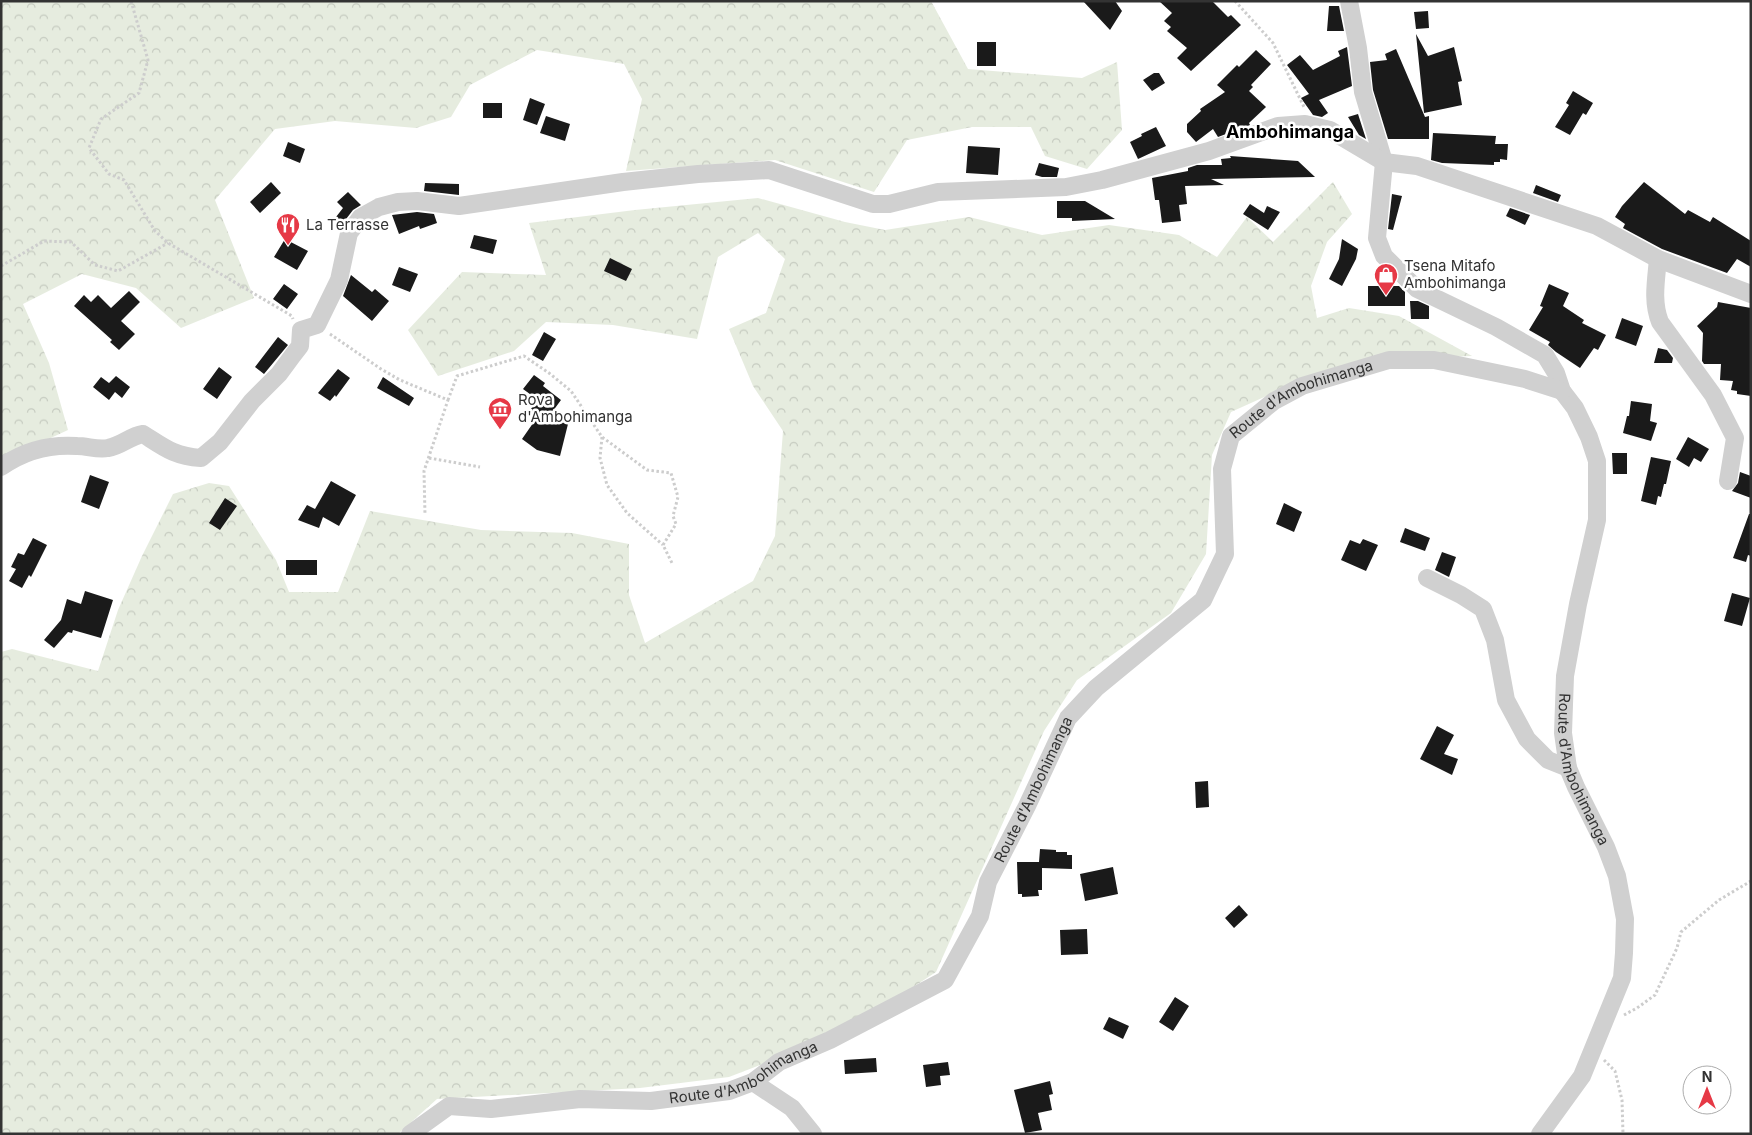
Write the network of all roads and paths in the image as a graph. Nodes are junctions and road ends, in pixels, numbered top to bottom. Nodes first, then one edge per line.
1 (131, 1) edge
2 (1235, 1) edge
3 (1349, 1) edge
4 (1305, 124) junction
5 (1384, 162) junction
6 (168, 243) junction
7 (1658, 259) junction
8 (1, 266) edge
9 (1751, 294) edge
10 (309, 328) junction
11 (549, 373) junction
12 (546, 377) dead end
13 (1562, 391) junction
14 (448, 400) junction
15 (602, 437) junction
16 (429, 458) junction
17 (1, 467) edge
18 (480, 467) dead end
19 (1728, 481) dead end
20 (425, 515) dead end
21 (663, 545) junction
22 (673, 565) dead end
23 (1427, 578) dead end
24 (1568, 768) junction
25 (1751, 882) edge
26 (1602, 1027) junction
27 (1593, 1050) junction
28 (753, 1082) junction
29 (410, 1134) edge
30 (814, 1134) edge
31 (1540, 1134) edge
32 (1623, 1134) edge

1 - 6 path
2 - 4 path
3 - 5 street
4 - 5 street
4 - 10 street
5 - 7 street
5 - 13 street, Route d'Ambohimanga
6 - 8 path
6 - 10 path
7 - 9 street
7 - 19 street
10 - 14 path
10 - 17 street
11 - 12 path
11 - 14 path
11 - 15 path
13 - 24 street, Route d'Ambohimanga
13 - 28 street, Route d'Ambohimanga
14 - 16 path
15 - 21 path
15 - 21 path
16 - 18 path
16 - 20 path
21 - 22 path
23 - 24 street
24 - 26 street, Route d'Ambohimanga
25 - 26 path
26 - 27 street, Route d'Ambohimanga
27 - 31 street, Route d'Ambohimanga
27 - 32 path
28 - 29 street, Route d'Ambohimanga
28 - 30 street

